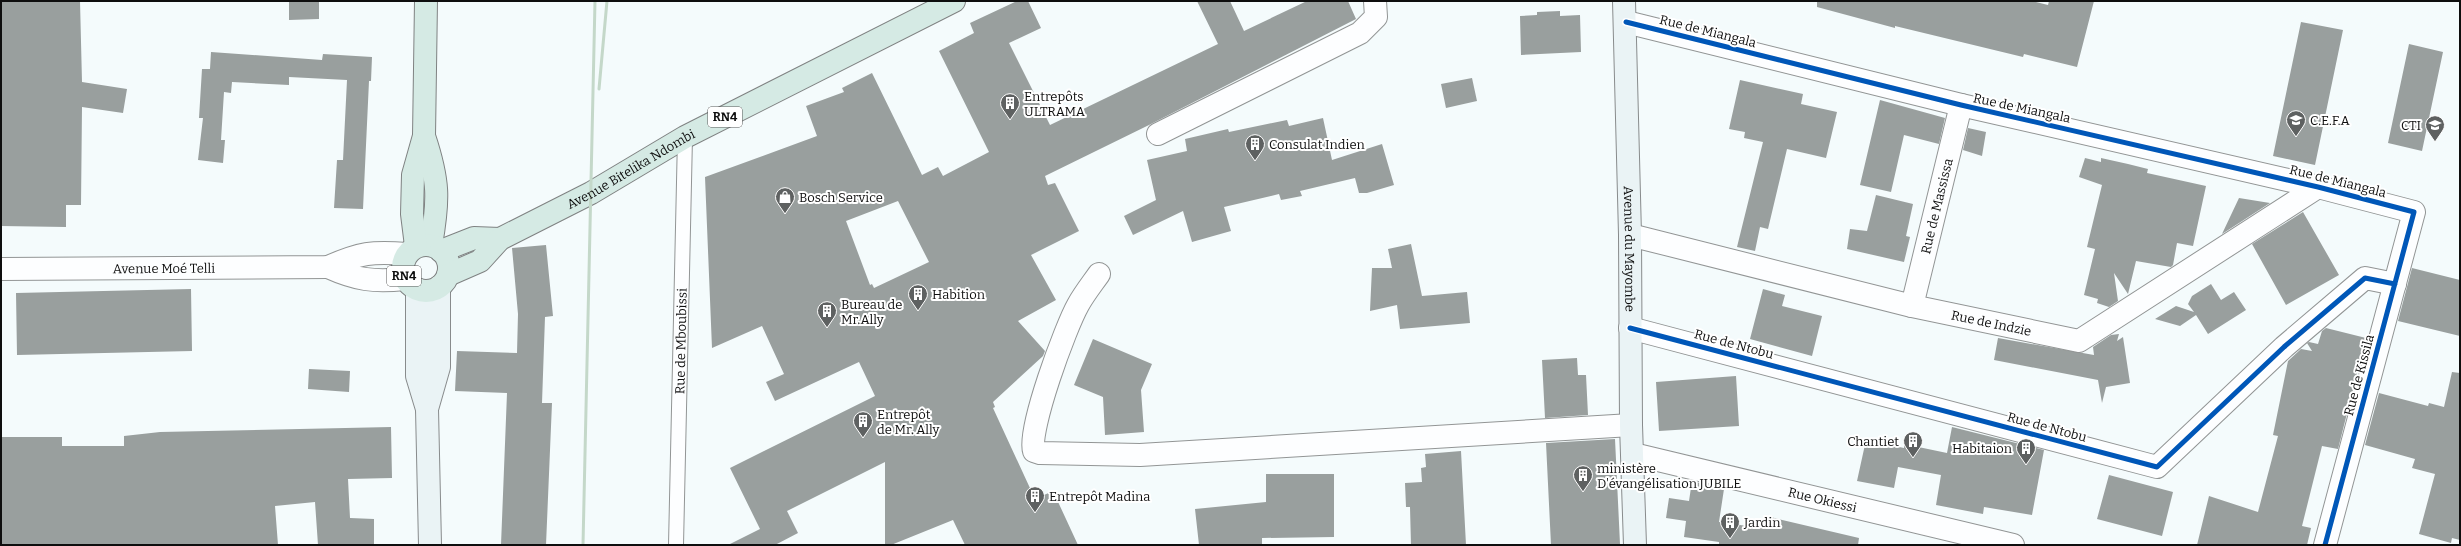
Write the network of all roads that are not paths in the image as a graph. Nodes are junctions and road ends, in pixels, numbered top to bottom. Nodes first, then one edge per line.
1 (426, 1) edge
2 (954, 1) edge
3 (1375, 1) edge
4 (1624, 1) edge
5 (1626, 22) junction
6 (1961, 105) junction
7 (1158, 134) dead end
8 (685, 138) junction
9 (2318, 187) junction
10 (2414, 212) joint
11 (1630, 235) junction
12 (500, 239) junction
13 (424, 249) junction
14 (328, 266) junction
15 (1, 269) edge
16 (1099, 274) dead end
17 (443, 281) junction
18 (411, 284) junction
19 (2395, 284) junction
20 (1912, 306) junction
21 (1630, 328) junction
22 (427, 409) junction
23 (1631, 425) junction
24 (1633, 454) junction
25 (430, 545) edge
26 (676, 545) edge
27 (1635, 545) edge
28 (2013, 545) edge
29 (2325, 545) edge

1 - 13 highway, RN4
2 - 8 highway, Avenue Bitelika Ndombi / RN4
3 - 7 street
4 - 5 street, Avenue du Mayombe
5 - 6 street, Rue de Miangala
5 - 11 street, Avenue du Mayombe
6 - 9 street, Rue de Miangala
6 - 20 street, Rue de Massissa
8 - 12 highway, Avenue Bitelika Ndombi / RN4
8 - 26 lane, Rue de Mboubissi
9 - 10 street, Rue de Miangala
9 - 20 street, Rue de Indzie
10 - 19 street, Rue de Kissila
11 - 20 street, Rue de Indzie
11 - 21 street, Avenue du Mayombe
12 - 13 highway, RN4
12 - 17 highway, RN4
13 - 14 street, Avenue Moé Telli
13 - 17 highway
13 - 18 highway, RN4
14 - 15 street, Avenue Moé Telli
14 - 18 street, Avenue Moé Telli
16 - 23 street
17 - 18 highway, RN4
17 - 22 street
18 - 22 street
19 - 21 street, Rue de Ntobu
19 - 29 street, Rue de Kissila
21 - 23 street, Avenue du Mayombe
22 - 25 street
23 - 24 street, Avenue du Mayombe
24 - 27 street, Avenue du Mayombe
24 - 28 street, Rue Okiessi

